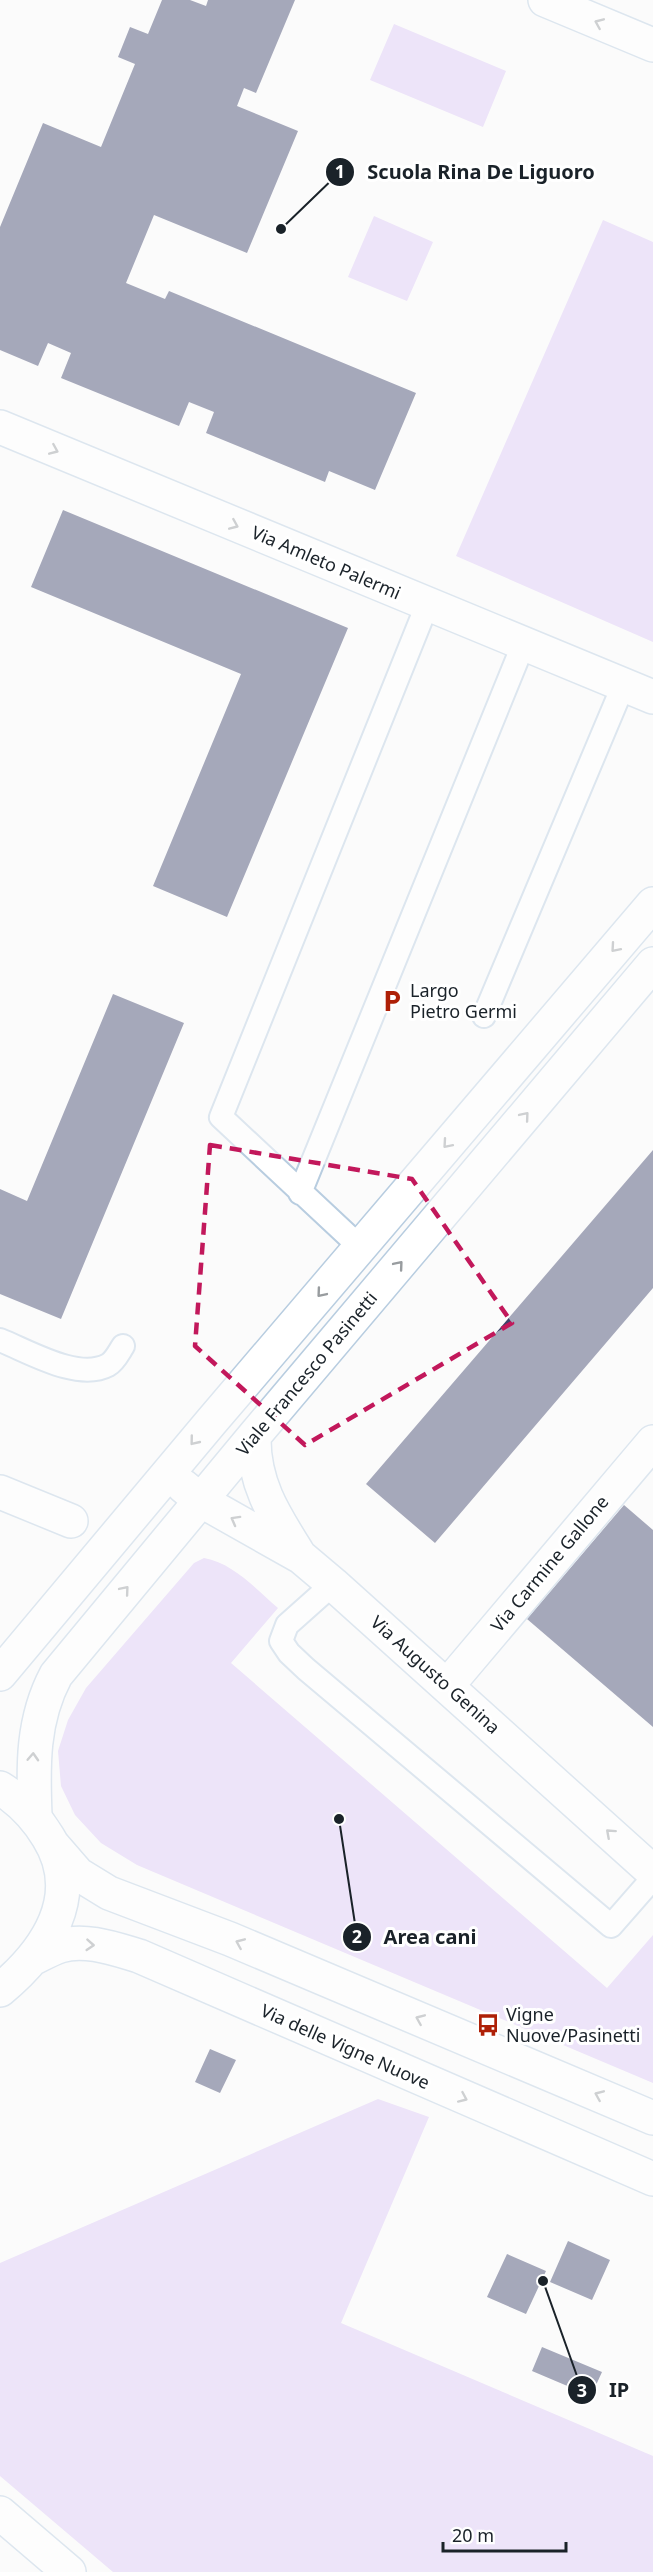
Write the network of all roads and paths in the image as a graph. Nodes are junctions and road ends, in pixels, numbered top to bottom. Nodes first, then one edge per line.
1 (545, 0) edge
2 (653, 45) edge
3 (0, 427) edge
4 (427, 605) junction
5 (523, 645) junction
6 (638, 692) edge
7 (653, 904) edge
8 (653, 964) edge
9 (484, 1016) dead end
10 (300, 1193) junction
11 (360, 1247) junction
12 (0, 1340) edge
13 (123, 1346) dead end
14 (254, 1436) junction
15 (650, 1453) edge
16 (168, 1473) junction
17 (0, 1492) edge
18 (200, 1500) junction
19 (71, 1521) dead end
20 (301, 1557) junction
21 (333, 1584) junction
22 (0, 1674) edge
23 (447, 1686) junction
24 (0, 1788) edge
25 (35, 1815) junction
26 (52, 1844) junction
27 (653, 1872) edge
28 (653, 1878) edge
29 (34, 1958) junction
30 (0, 1990) edge
31 (653, 2118) edge
32 (653, 2179) edge
33 (0, 2513) edge
34 (69, 2572) edge

2 -> 1 street
3 -> 4 street, Via Amleto Palermi
4 - 5 street, Via Amleto Palermi
4 - 10 lane
5 - 6 street, Via Amleto Palermi
5 - 10 lane
6 - 9 lane
7 -> 11 street
14 -> 8 street, Viale Francesco Pasinetti
10 - 11 lane
11 -> 16 street
12 - 13 lane
14 - 18 street, Viale Francesco Pasinetti
14 - 20 street
15 - 23 street, Via Carmine Gallone
16 - 18 street, Via Augusto Genina
16 - 22 street
17 - 19 street
20 -> 18 street, Via Augusto Genina
25 -> 18 street, Viale Francesco Pasinetti
20 - 21 street, Via Augusto Genina
21 - 23 street, Via Augusto Genina
21 - 28 lane
27 -> 23 street, Via Augusto Genina
24 - 25 street
25 - 26 street
26 - 29 street
31 -> 26 street
29 - 30 street
29 -> 32 street, Via delle Vigne Nuove
33 - 34 street

